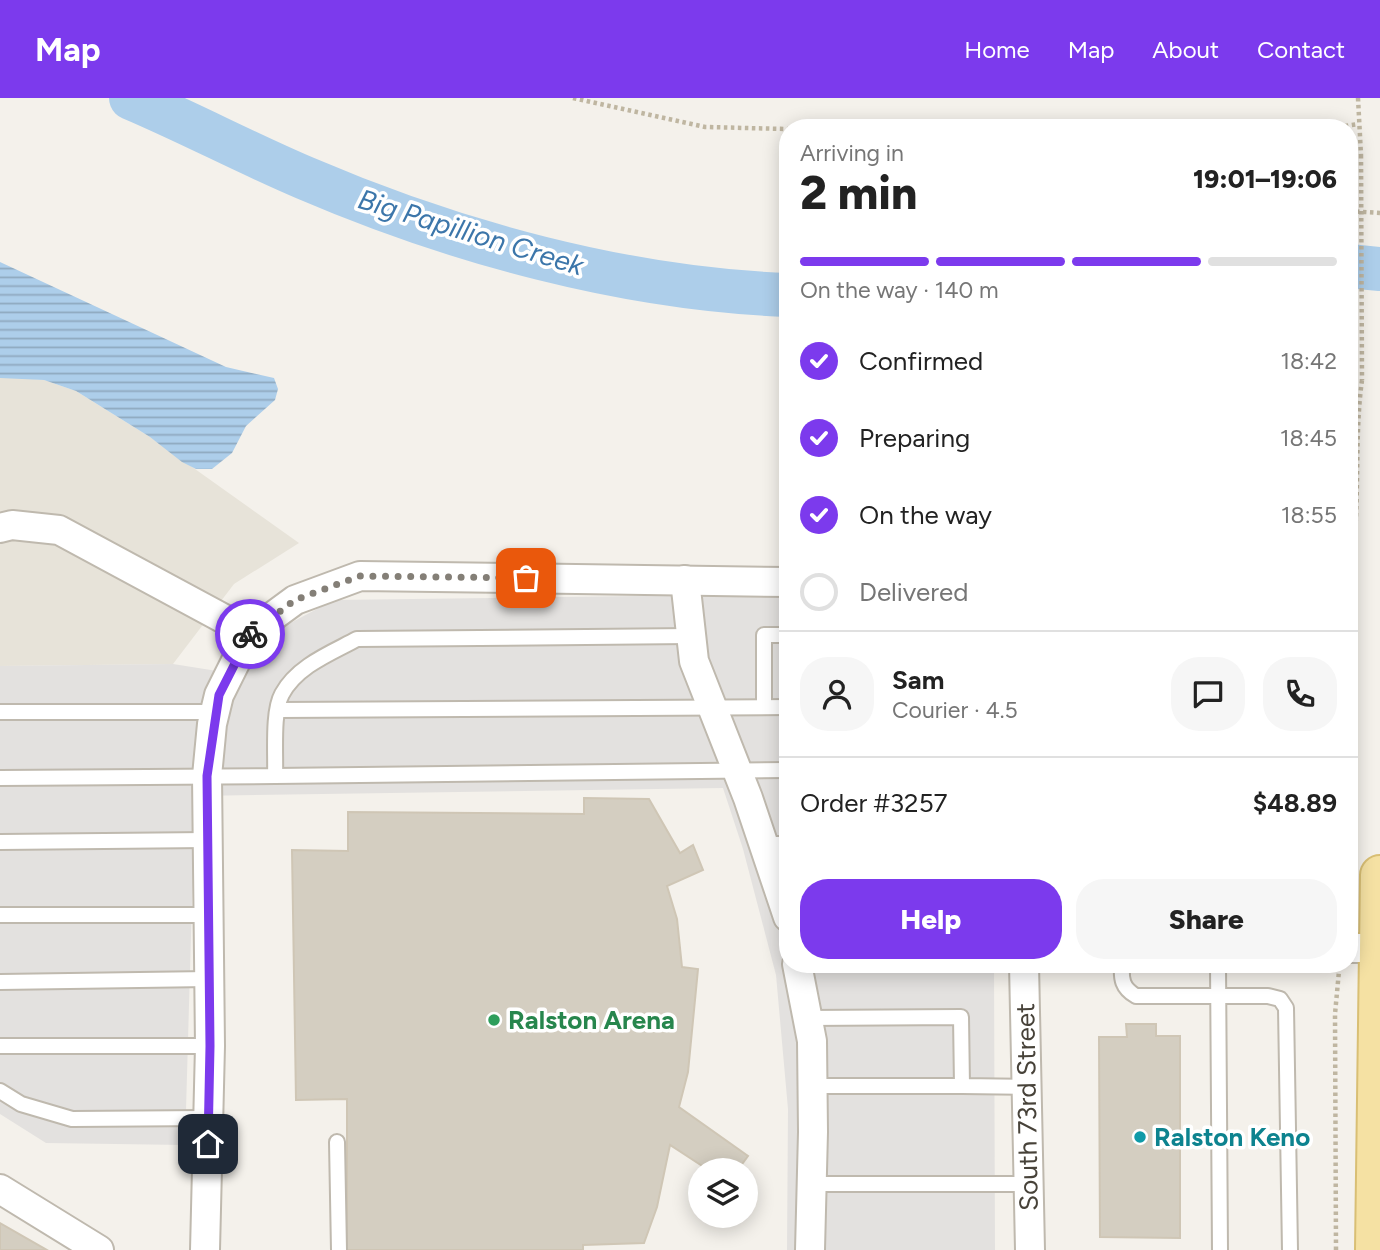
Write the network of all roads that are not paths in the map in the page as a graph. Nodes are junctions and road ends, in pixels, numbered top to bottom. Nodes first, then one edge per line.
1 (6, 526) edge
2 (685, 580) junction
3 (779, 582) edge
4 (250, 633) junction
5 (779, 635) edge
6 (691, 636) junction
7 (764, 707) junction
8 (779, 707) edge
9 (712, 708) junction
10 (278, 710) junction
11 (0, 712) edge
12 (215, 712) junction
13 (737, 770) junction
14 (779, 770) edge
15 (207, 776) junction
16 (275, 776) junction
17 (0, 778) edge
18 (208, 840) junction
19 (0, 842) edge
20 (775, 844) edge
21 (779, 866) edge
22 (1380, 875) edge
23 (0, 915) edge
24 (208, 915) junction
25 (1369, 949) edge
26 (799, 973) edge
27 (1024, 973) edge
28 (1121, 973) edge
29 (1219, 973) edge
30 (209, 979) junction
31 (0, 982) edge
32 (1219, 996) junction
33 (807, 1018) junction
34 (0, 1046) edge
35 (210, 1046) junction
36 (813, 1086) junction
37 (962, 1086) junction
38 (1028, 1087) junction
39 (0, 1091) edge
40 (208, 1118) junction
41 (337, 1142) dead end
42 (811, 1184) junction
43 (1029, 1184) junction
44 (0, 1189) edge
45 (99, 1250) edge
46 (205, 1250) edge
47 (339, 1250) edge
48 (810, 1250) edge
49 (1030, 1250) edge
50 (1220, 1250) edge
51 (1290, 1250) edge
52 (1375, 1250) edge

1 - 4 street
2 - 3 street
2 - 4 street
2 - 6 street
4 - 12 street
5 - 7 lane
6 - 9 street
6 - 10 lane
7 - 8 lane
7 - 9 lane
9 - 10 lane
9 - 13 street
10 - 16 lane
11 - 12 lane
12 - 15 street
13 - 14 lane
13 - 16 lane
13 - 20 street
15 - 16 lane
15 - 17 lane
15 - 18 street
18 - 19 lane
18 - 24 street
20 - 21 street
22 - 25 main road
23 - 24 lane
24 - 30 street
25 - 52 main road
26 - 33 street
27 - 38 street, South 73rd Street
28 - 32 lane
29 - 32 lane
30 - 31 lane
30 - 35 street
32 - 50 lane
32 - 51 lane
33 - 36 street
33 - 37 lane
34 - 35 lane
35 - 40 street
36 - 37 lane
36 - 42 street
37 - 38 lane
38 - 43 street, South 73rd Street
39 - 40 lane
40 - 46 street
41 - 47 lane
42 - 43 lane
42 - 48 street
43 - 49 street, South 73rd Street
44 - 45 street

